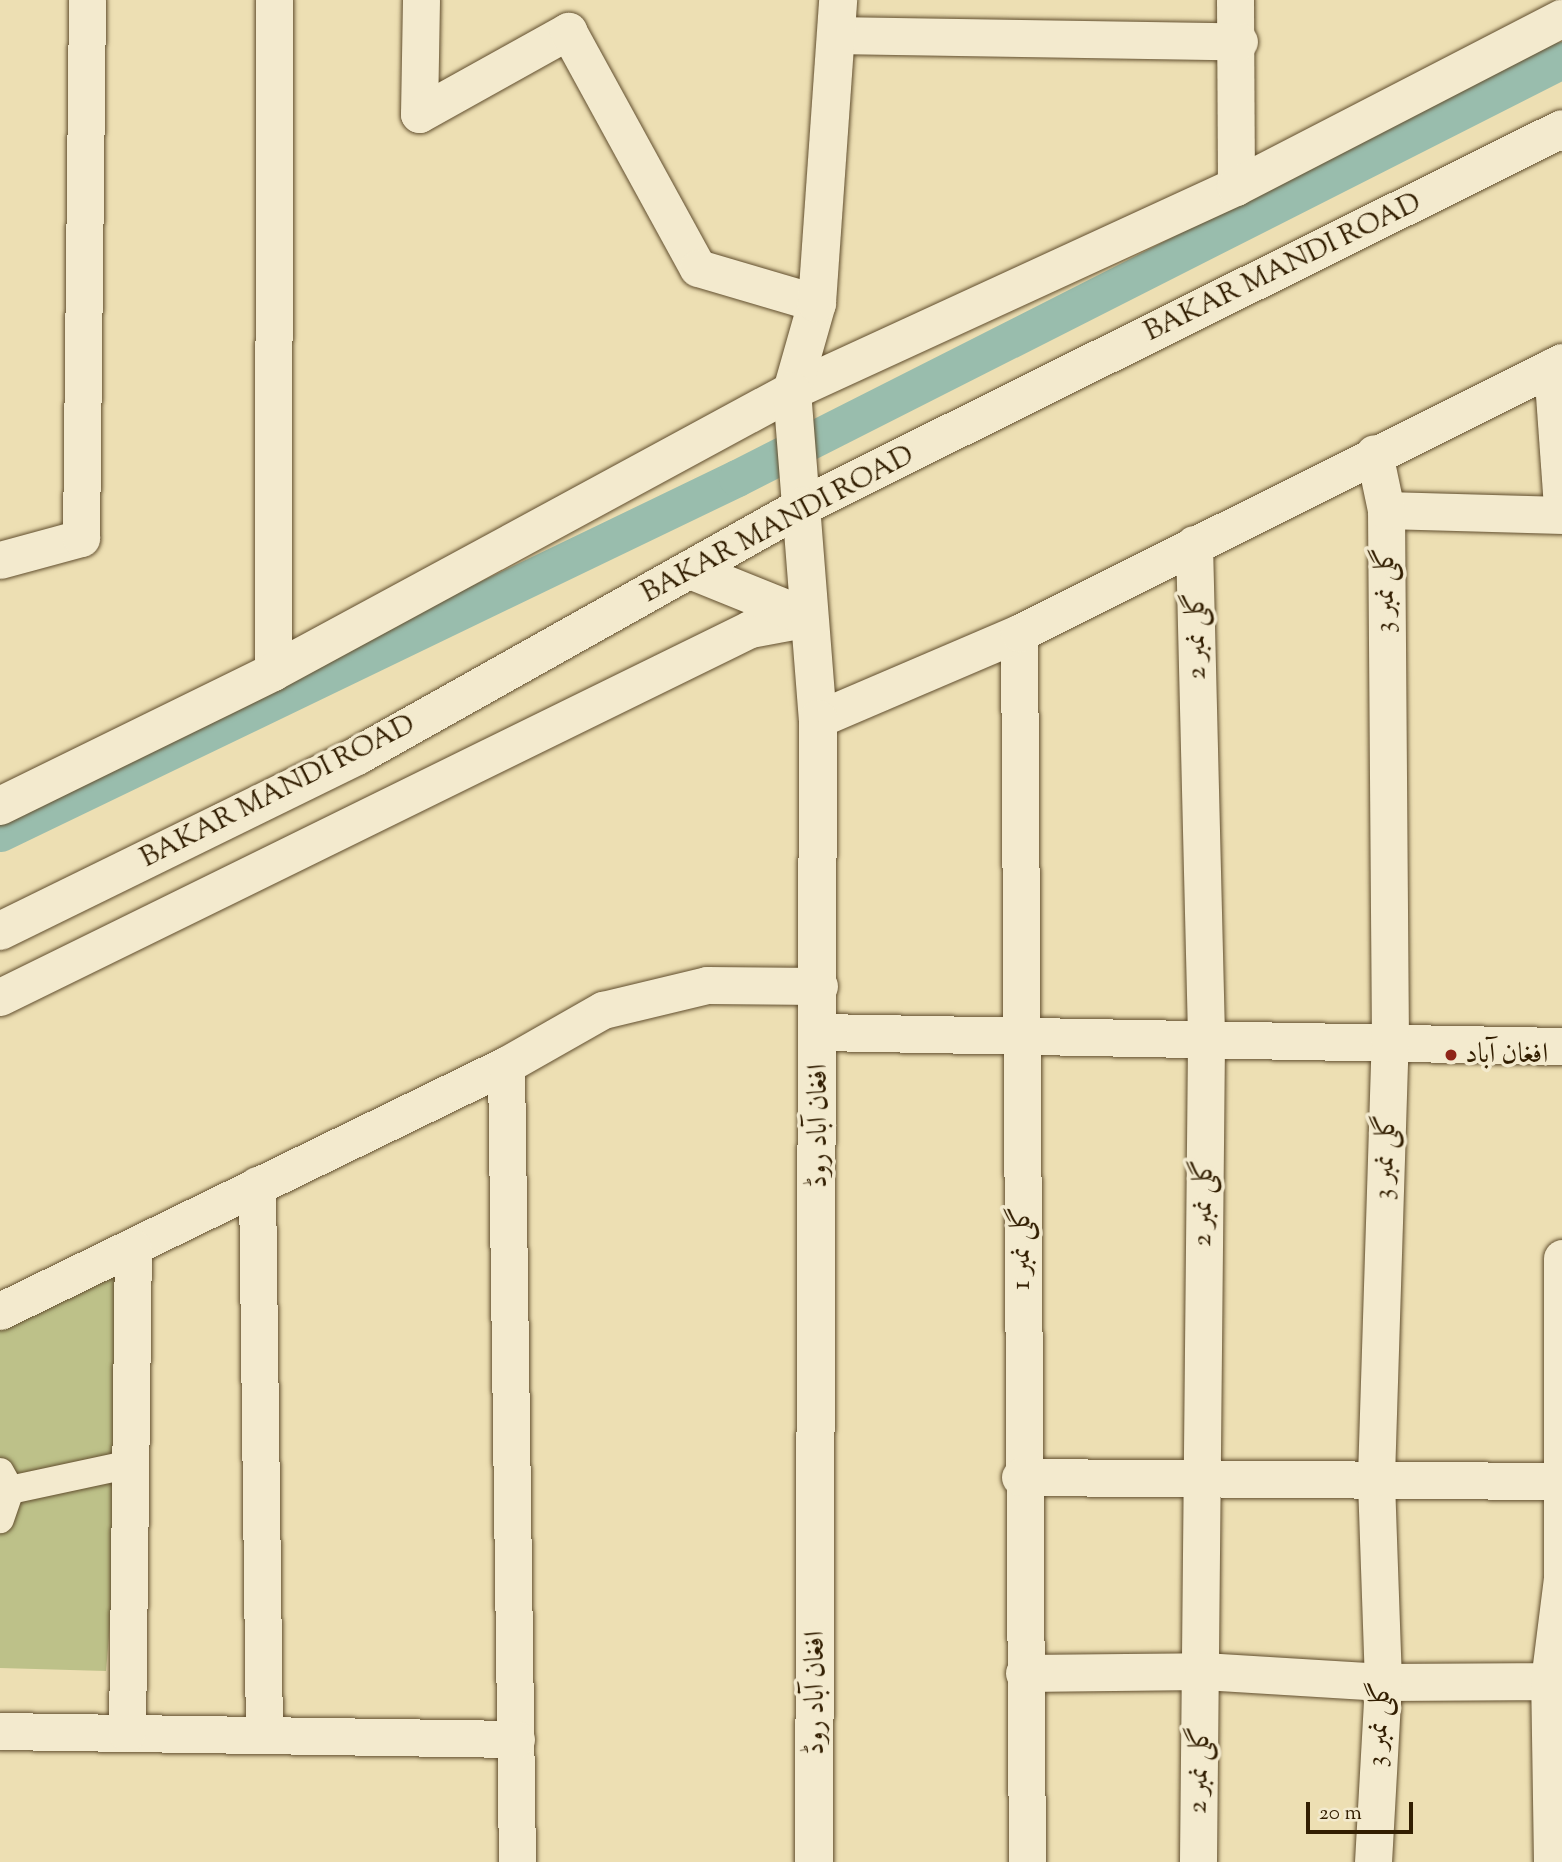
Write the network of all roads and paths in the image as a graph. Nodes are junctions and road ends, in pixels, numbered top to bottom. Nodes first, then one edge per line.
1 (87, 0) edge
2 (274, 0) edge
3 (421, 0) edge
4 (1235, 0) edge
5 (836, 18) edge
6 (1562, 19) edge
7 (1239, 41) junction
8 (1562, 130) edge
9 (1236, 187) junction
10 (817, 303) junction
11 (1557, 364) edge
12 (793, 401) junction
13 (1374, 453) junction
14 (803, 506) junction
15 (1562, 508) edge
16 (1386, 510) junction
17 (1562, 515) edge
18 (1195, 544) junction
19 (0, 560) edge
20 (690, 570) junction
21 (809, 618) junction
22 (1019, 634) junction
23 (273, 671) junction
24 (818, 719) junction
25 (0, 806) edge
26 (0, 931) edge
27 (819, 986) junction
28 (0, 997) edge
29 (820, 1032) junction
30 (1023, 1039) junction
31 (1206, 1042) junction
32 (1390, 1043) junction
33 (1562, 1046) edge
34 (506, 1065) junction
35 (257, 1185) junction
36 (133, 1248) junction
37 (1562, 1258) edge
38 (0, 1311) edge
39 (131, 1464) junction
40 (1020, 1477) junction
41 (1376, 1477) junction
42 (1201, 1478) junction
43 (5, 1481) edge
44 (1559, 1481) junction
45 (0, 1520) edge
46 (1562, 1578) edge
47 (1203, 1671) junction
48 (1024, 1673) junction
49 (1549, 1681) junction
50 (1383, 1682) junction
51 (0, 1731) edge
52 (127, 1733) junction
53 (264, 1733) junction
54 (516, 1739) junction
55 (517, 1862) edge
56 (814, 1862) edge
57 (1027, 1862) edge
58 (1198, 1862) edge
59 (1373, 1862) edge
60 (1552, 1862) edge

1 - 19 street
2 - 23 street
3 - 10 street
4 - 7 street
5 - 7 street
5 - 10 main road
6 - 9 main road
7 - 9 street
8 - 14 main road, BAKAR MANDI ROAD
9 - 12 main road
10 - 12 main road
11 - 13 street
11 - 15 street
12 - 14 main road, افغان آباد روڈ
12 - 23 main road
13 - 16 street, گلی نمبر 3
13 - 18 street
14 - 20 main road, BAKAR MANDI ROAD
14 - 21 main road, افغان آباد روڈ
16 - 17 street
16 - 32 street, گلی نمبر 3
18 - 22 street
18 - 31 street, گلی نمبر 2
20 - 21 main road
20 - 26 main road, BAKAR MANDI ROAD
21 - 24 main road, افغان آباد روڈ
21 - 28 street
22 - 24 street
22 - 30 street, گلی نمبر 1
23 - 25 main road
24 - 27 main road, افغان آباد روڈ
27 - 29 main road, افغان آباد روڈ
27 - 34 street
29 - 30 street
29 - 56 main road, افغان آباد روڈ
30 - 31 street
30 - 40 street, گلی نمبر 1
31 - 32 street
31 - 42 street, گلی نمبر 2
32 - 33 street
32 - 41 street, گلی نمبر 3
34 - 35 street
34 - 54 street
35 - 36 street
35 - 53 street
36 - 38 street
36 - 39 street
37 - 44 street
39 - 43 street
39 - 52 street
40 - 42 street
40 - 48 street, گلی نمبر 1
41 - 42 street
41 - 44 street
41 - 50 street, گلی نمبر 3
42 - 47 street, گلی نمبر 2
43 - 45 street
44 - 46 street
46 - 49 street
47 - 48 street
47 - 50 street
47 - 58 street, گلی نمبر 2
48 - 57 street, گلی نمبر 1
49 - 50 street
49 - 60 street
50 - 59 street, گلی نمبر 3
51 - 52 street
52 - 53 street
53 - 54 street
54 - 55 street

